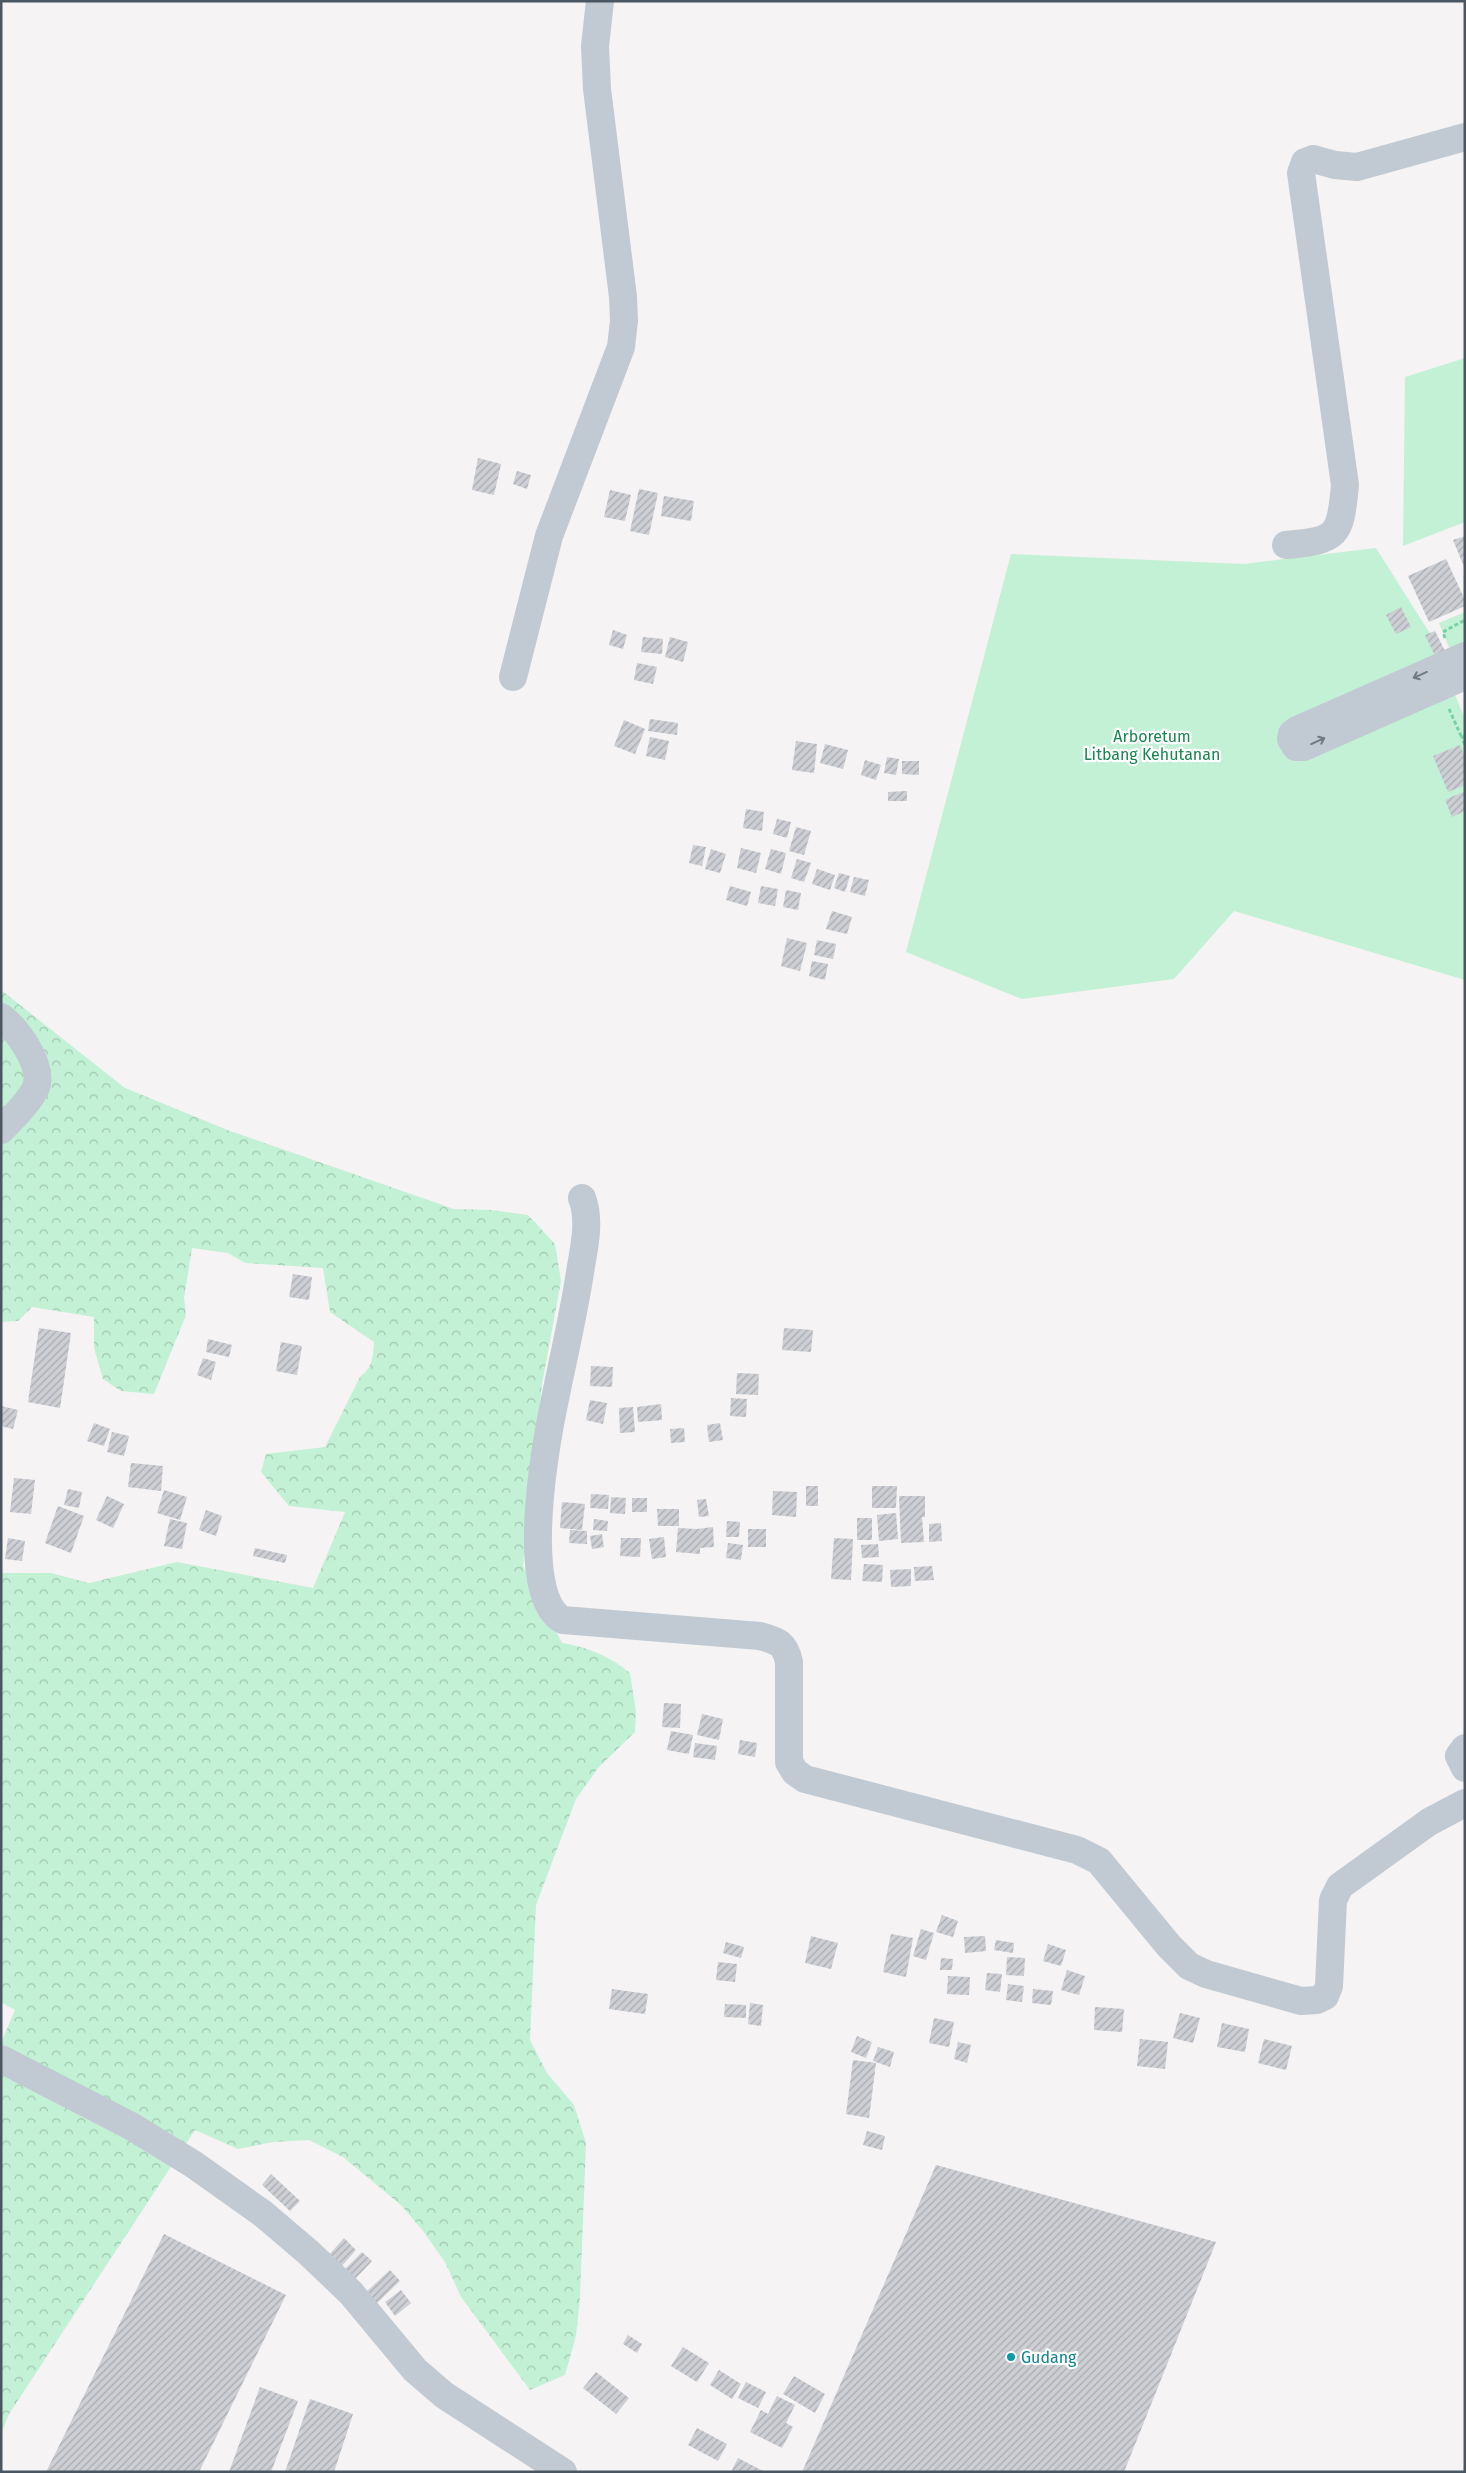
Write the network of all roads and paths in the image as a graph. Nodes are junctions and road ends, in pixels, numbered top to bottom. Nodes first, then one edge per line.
1 (600, 1) edge
2 (1465, 137) edge
3 (1286, 545) dead end
4 (1465, 620) edge
5 (1442, 632) dead end
6 (1454, 672) edge
7 (513, 677) dead end
8 (1463, 737) edge
9 (1465, 745) edge
10 (1, 1017) edge
11 (1, 1130) edge
12 (582, 1198) dead end
13 (1465, 1748) edge
14 (1465, 1768) edge
15 (1465, 1803) edge
16 (1, 2059) edge
17 (563, 2472) edge

1 - 7 street
2 - 3 street
4 - 5 path
6 - 8 path
8 - 9 path
10 - 11 street
12 - 15 street
13 - 14 street
16 - 17 street

